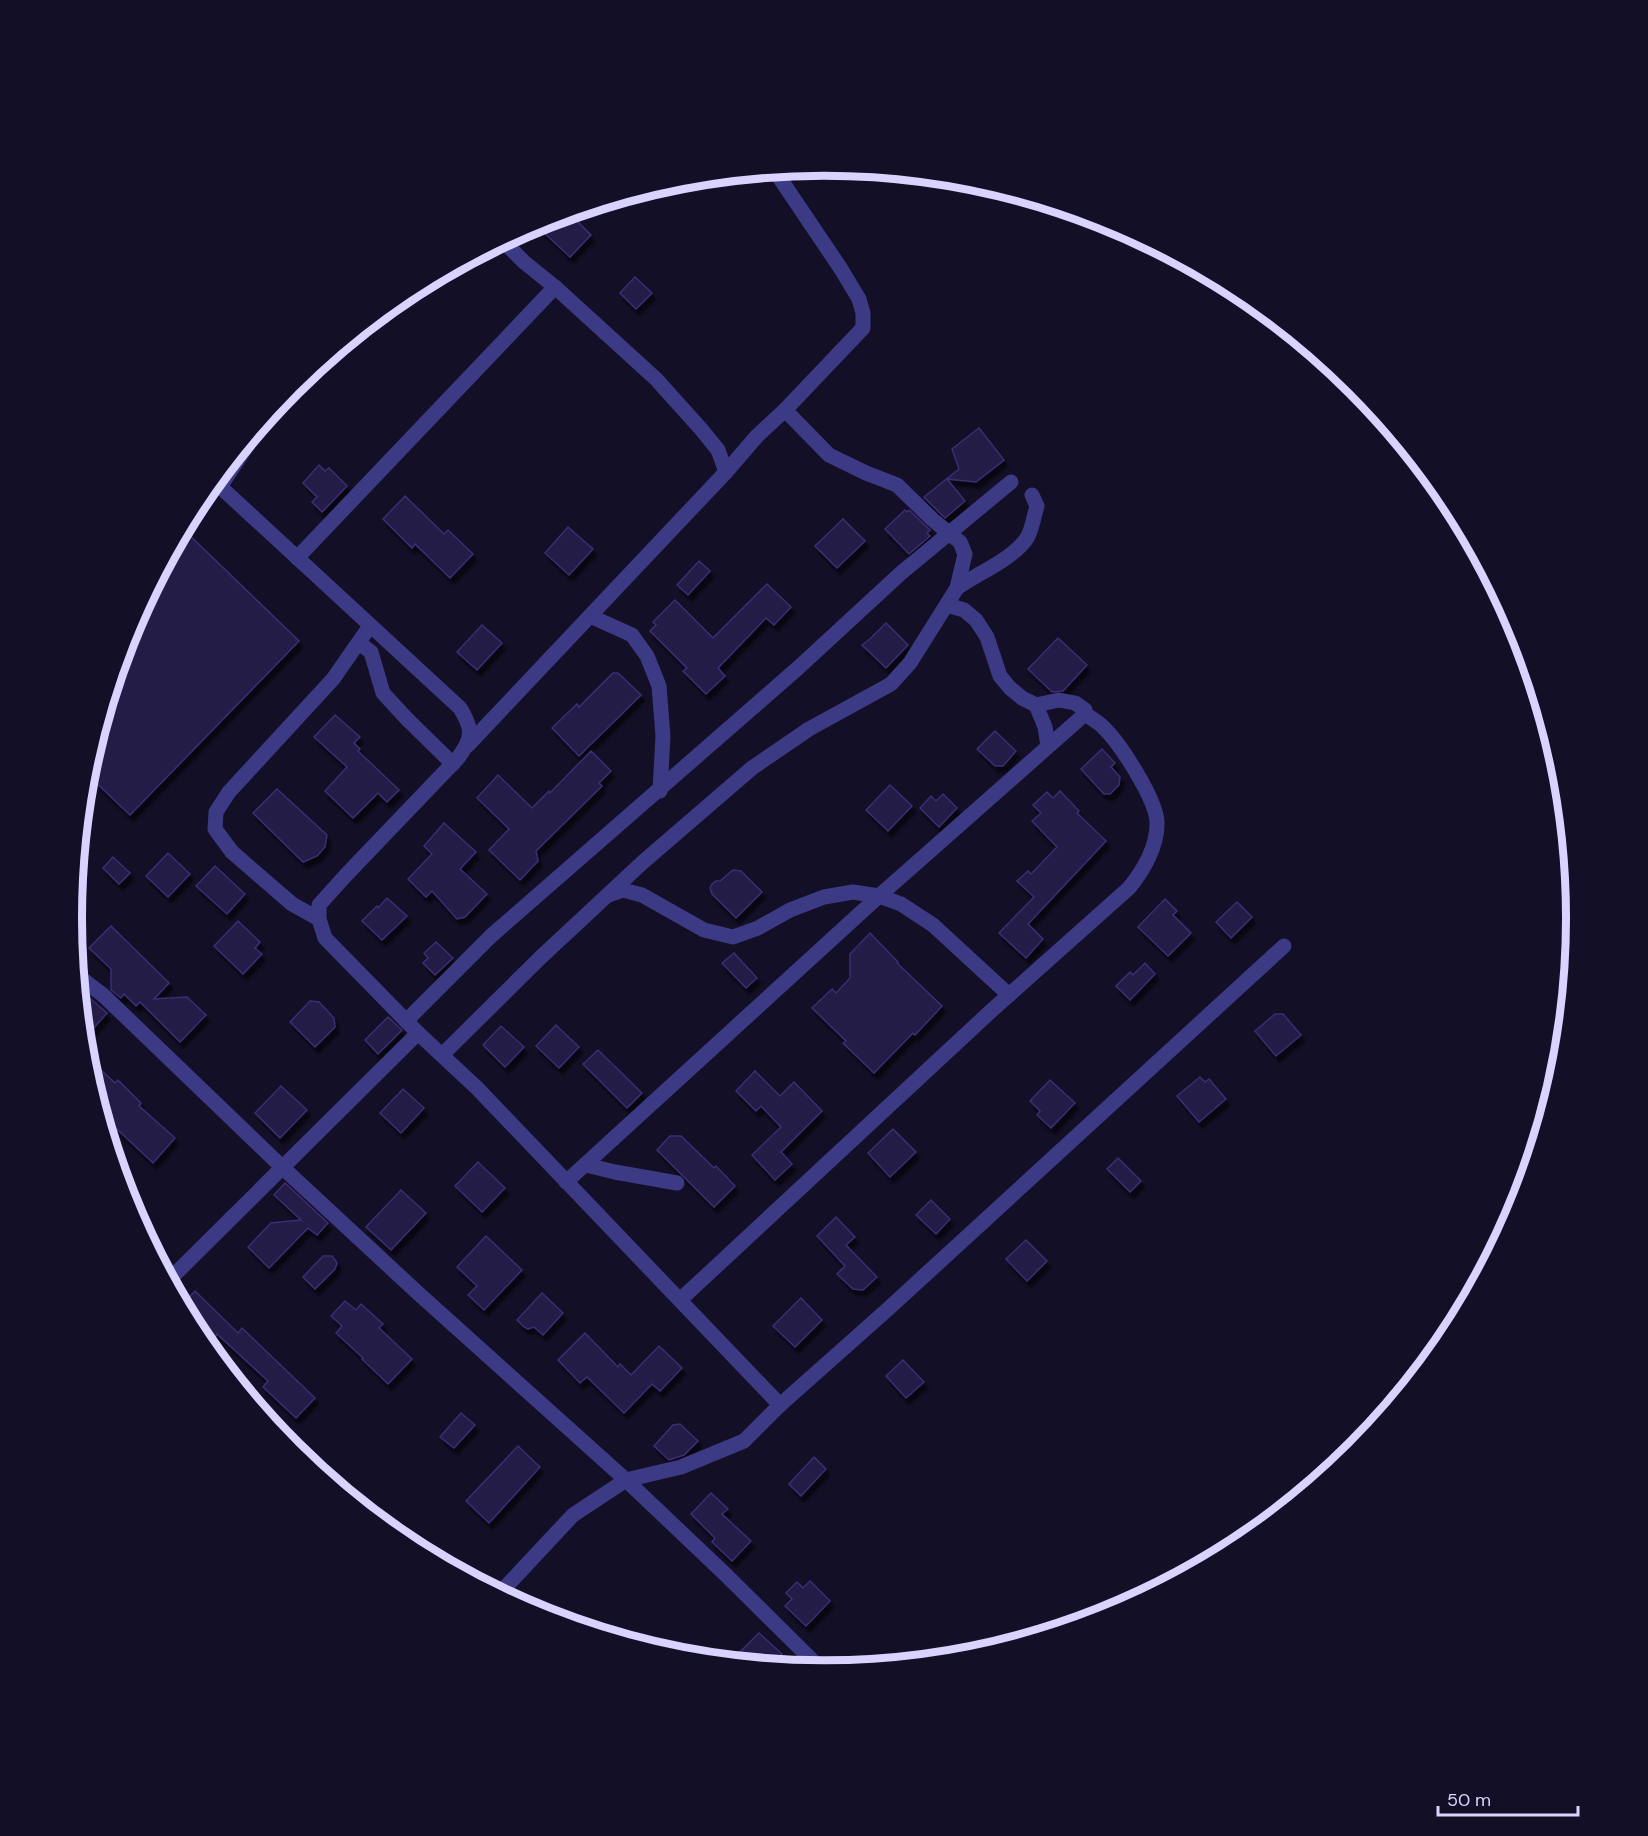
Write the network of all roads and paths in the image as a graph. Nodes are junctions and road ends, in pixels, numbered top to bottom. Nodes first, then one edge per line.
1 (781, 178) edge
2 (509, 247) edge
3 (555, 287) junction
4 (785, 410) junction
5 (726, 472) junction
6 (1011, 482) dead end
7 (221, 487) edge
8 (1032, 495) dead end
9 (949, 533) junction
10 (297, 558) junction
11 (957, 588) junction
12 (947, 605) junction
13 (590, 616) junction
14 (370, 626) junction
15 (359, 643) junction
16 (1036, 705) junction
17 (1085, 714) junction
18 (468, 745) junction
19 (1048, 746) junction
20 (453, 764) junction
21 (660, 791) junction
22 (607, 896) junction
23 (879, 896) junction
24 (319, 919) junction
25 (1284, 946) dead end
26 (86, 982) edge
27 (1009, 995) junction
28 (406, 1021) junction
29 (418, 1033) junction
30 (441, 1055) junction
31 (586, 1165) junction
32 (282, 1167) junction
33 (567, 1182) junction
34 (677, 1184) dead end
35 (174, 1275) edge
36 (680, 1300) junction
37 (780, 1405) junction
38 (626, 1480) junction
39 (505, 1587) edge
40 (811, 1659) edge

1 - 4 street
2 - 3 street
3 - 5 street
3 - 10 street
4 - 5 street
4 - 9 street
5 - 13 street
6 - 9 street
7 - 10 street
8 - 11 street
9 - 11 street
9 - 21 street
10 - 14 street
11 - 12 street
12 - 16 street
12 - 22 street
13 - 18 street
13 - 21 street
14 - 15 street
14 - 18 street
15 - 20 street
15 - 24 street
16 - 17 street
16 - 19 street
17 - 19 street
17 - 27 street
18 - 20 street
19 - 23 street
20 - 24 street
21 - 28 street
22 - 23 street
22 - 30 street
23 - 27 street
23 - 31 street
24 - 28 street
25 - 37 street
26 - 32 street
27 - 36 street
28 - 29 street
29 - 30 street
29 - 32 street
30 - 33 street
31 - 33 street
31 - 34 street
32 - 35 street
32 - 38 street
33 - 36 street
36 - 37 street
37 - 38 street
38 - 39 street
38 - 40 street

